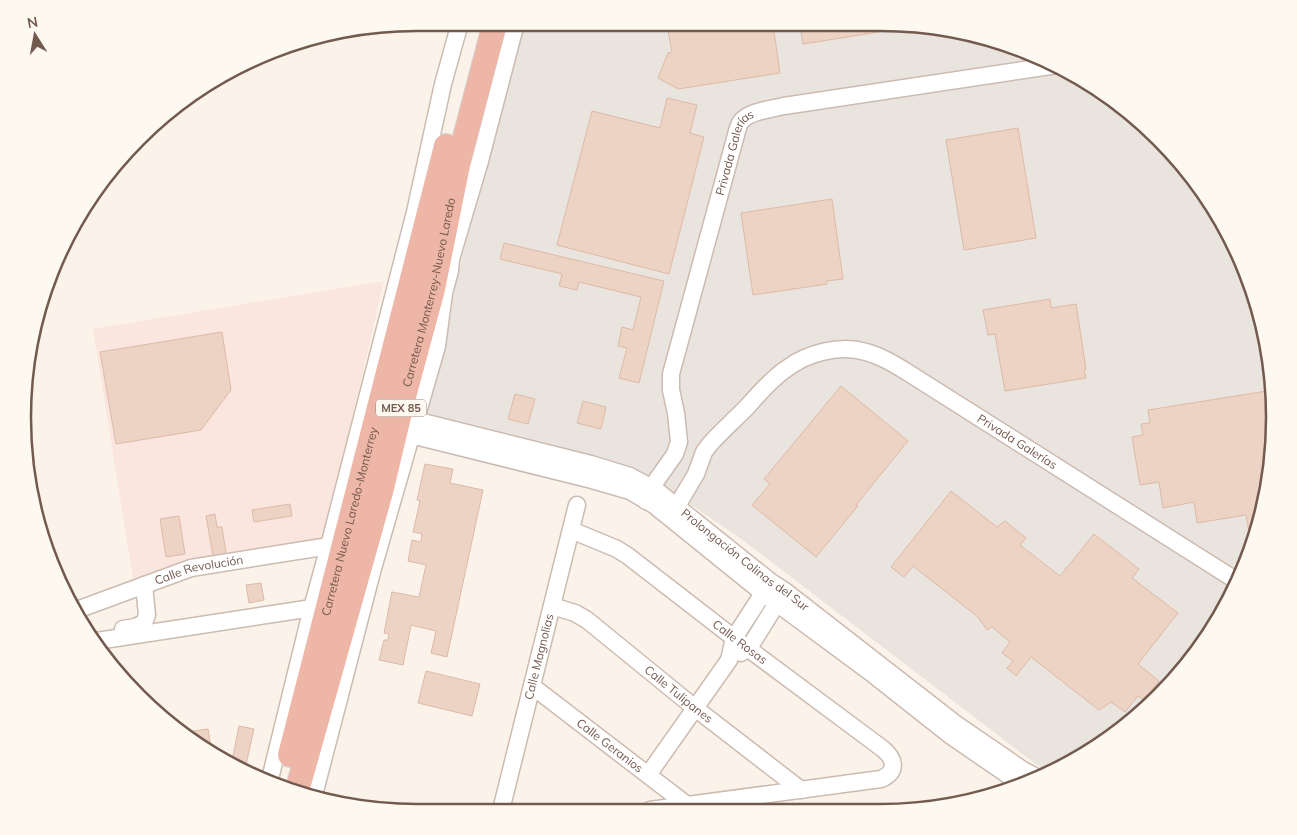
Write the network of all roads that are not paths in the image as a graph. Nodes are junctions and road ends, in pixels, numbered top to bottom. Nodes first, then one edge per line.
1 (458, 31) edge
2 (476, 31) edge
3 (493, 31) edge
4 (514, 31) edge
5 (1042, 67) edge
6 (452, 125) junction
7 (459, 160) junction
8 (415, 212) junction
9 (450, 259) junction
10 (444, 293) joint
11 (410, 418) junction
12 (679, 442) junction
13 (704, 452) junction
14 (381, 492) junction
15 (649, 494) junction
16 (577, 506) dead end
17 (673, 512) junction
18 (571, 530) junction
19 (329, 546) junction
20 (372, 572) junction
21 (1231, 577) edge
22 (144, 585) junction
23 (767, 587) junction
24 (781, 596) junction
25 (552, 606) junction
26 (82, 608) edge
27 (312, 608) junction
28 (734, 638) junction
29 (102, 640) edge
30 (749, 648) junction
31 (729, 660) junction
32 (532, 686) junction
33 (695, 708) junction
34 (1030, 773) edge
35 (271, 774) edge
36 (648, 775) junction
37 (284, 779) edge
38 (1014, 779) edge
39 (298, 785) edge
40 (315, 790) edge
41 (801, 790) junction
42 (502, 804) edge
43 (684, 804) edge
44 (701, 804) edge

1 - 8 street
2 - 6 highway, Carretera Nuevo Laredo-Monterrey / MEX 85
3 - 7 highway, Carretera Monterrey-Nuevo Laredo / MEX 85
4 - 9 street
5 - 12 street, Privada Galerías
6 - 8 highway
6 - 37 highway, Carretera Nuevo Laredo-Monterrey / MEX 85
7 - 9 highway
7 - 11 highway, Carretera Monterrey-Nuevo Laredo / MEX 85
8 - 19 street
9 - 10 street
10 - 11 highway
11 - 14 highway, Carretera Monterrey-Nuevo Laredo / MEX 85
11 - 15 street, Prolongación Colinas del Sur
11 - 20 street
12 - 13 street
12 - 15 street
13 - 17 street, Privada Galerías
13 - 21 street, Privada Galerías
14 - 20 highway
14 - 39 highway, Carretera Monterrey-Nuevo Laredo / MEX 85
15 - 17 street, Prolongación Colinas del Sur
16 - 18 street, Calle Magnolias
17 - 23 street, Prolongación Colinas del Sur
18 - 25 street, Calle Magnolias
18 - 28 street, Calle Rosas
19 - 22 street, Calle Revolución
19 - 27 street
20 - 40 street
22 - 26 street, Calle Revolución
22 - 29 street
23 - 24 street, Prolongación Colinas del Sur
23 - 28 street
24 - 30 street
24 - 34 street, Prolongación Colinas del Sur
24 - 38 street, Prolongación Colinas del Sur
25 - 32 street, Calle Magnolias
25 - 33 street, Calle Tulipanes
27 - 29 street
27 - 35 street
28 - 30 street, Calle Rosas
28 - 31 street
30 - 31 street
30 - 41 street, Calle Rosas
31 - 33 street
32 - 36 street, Calle Geranios
32 - 42 street, Calle Magnolias
33 - 36 street
33 - 41 street, Calle Tulipanes
36 - 43 street, Calle Geranios
41 - 44 street

